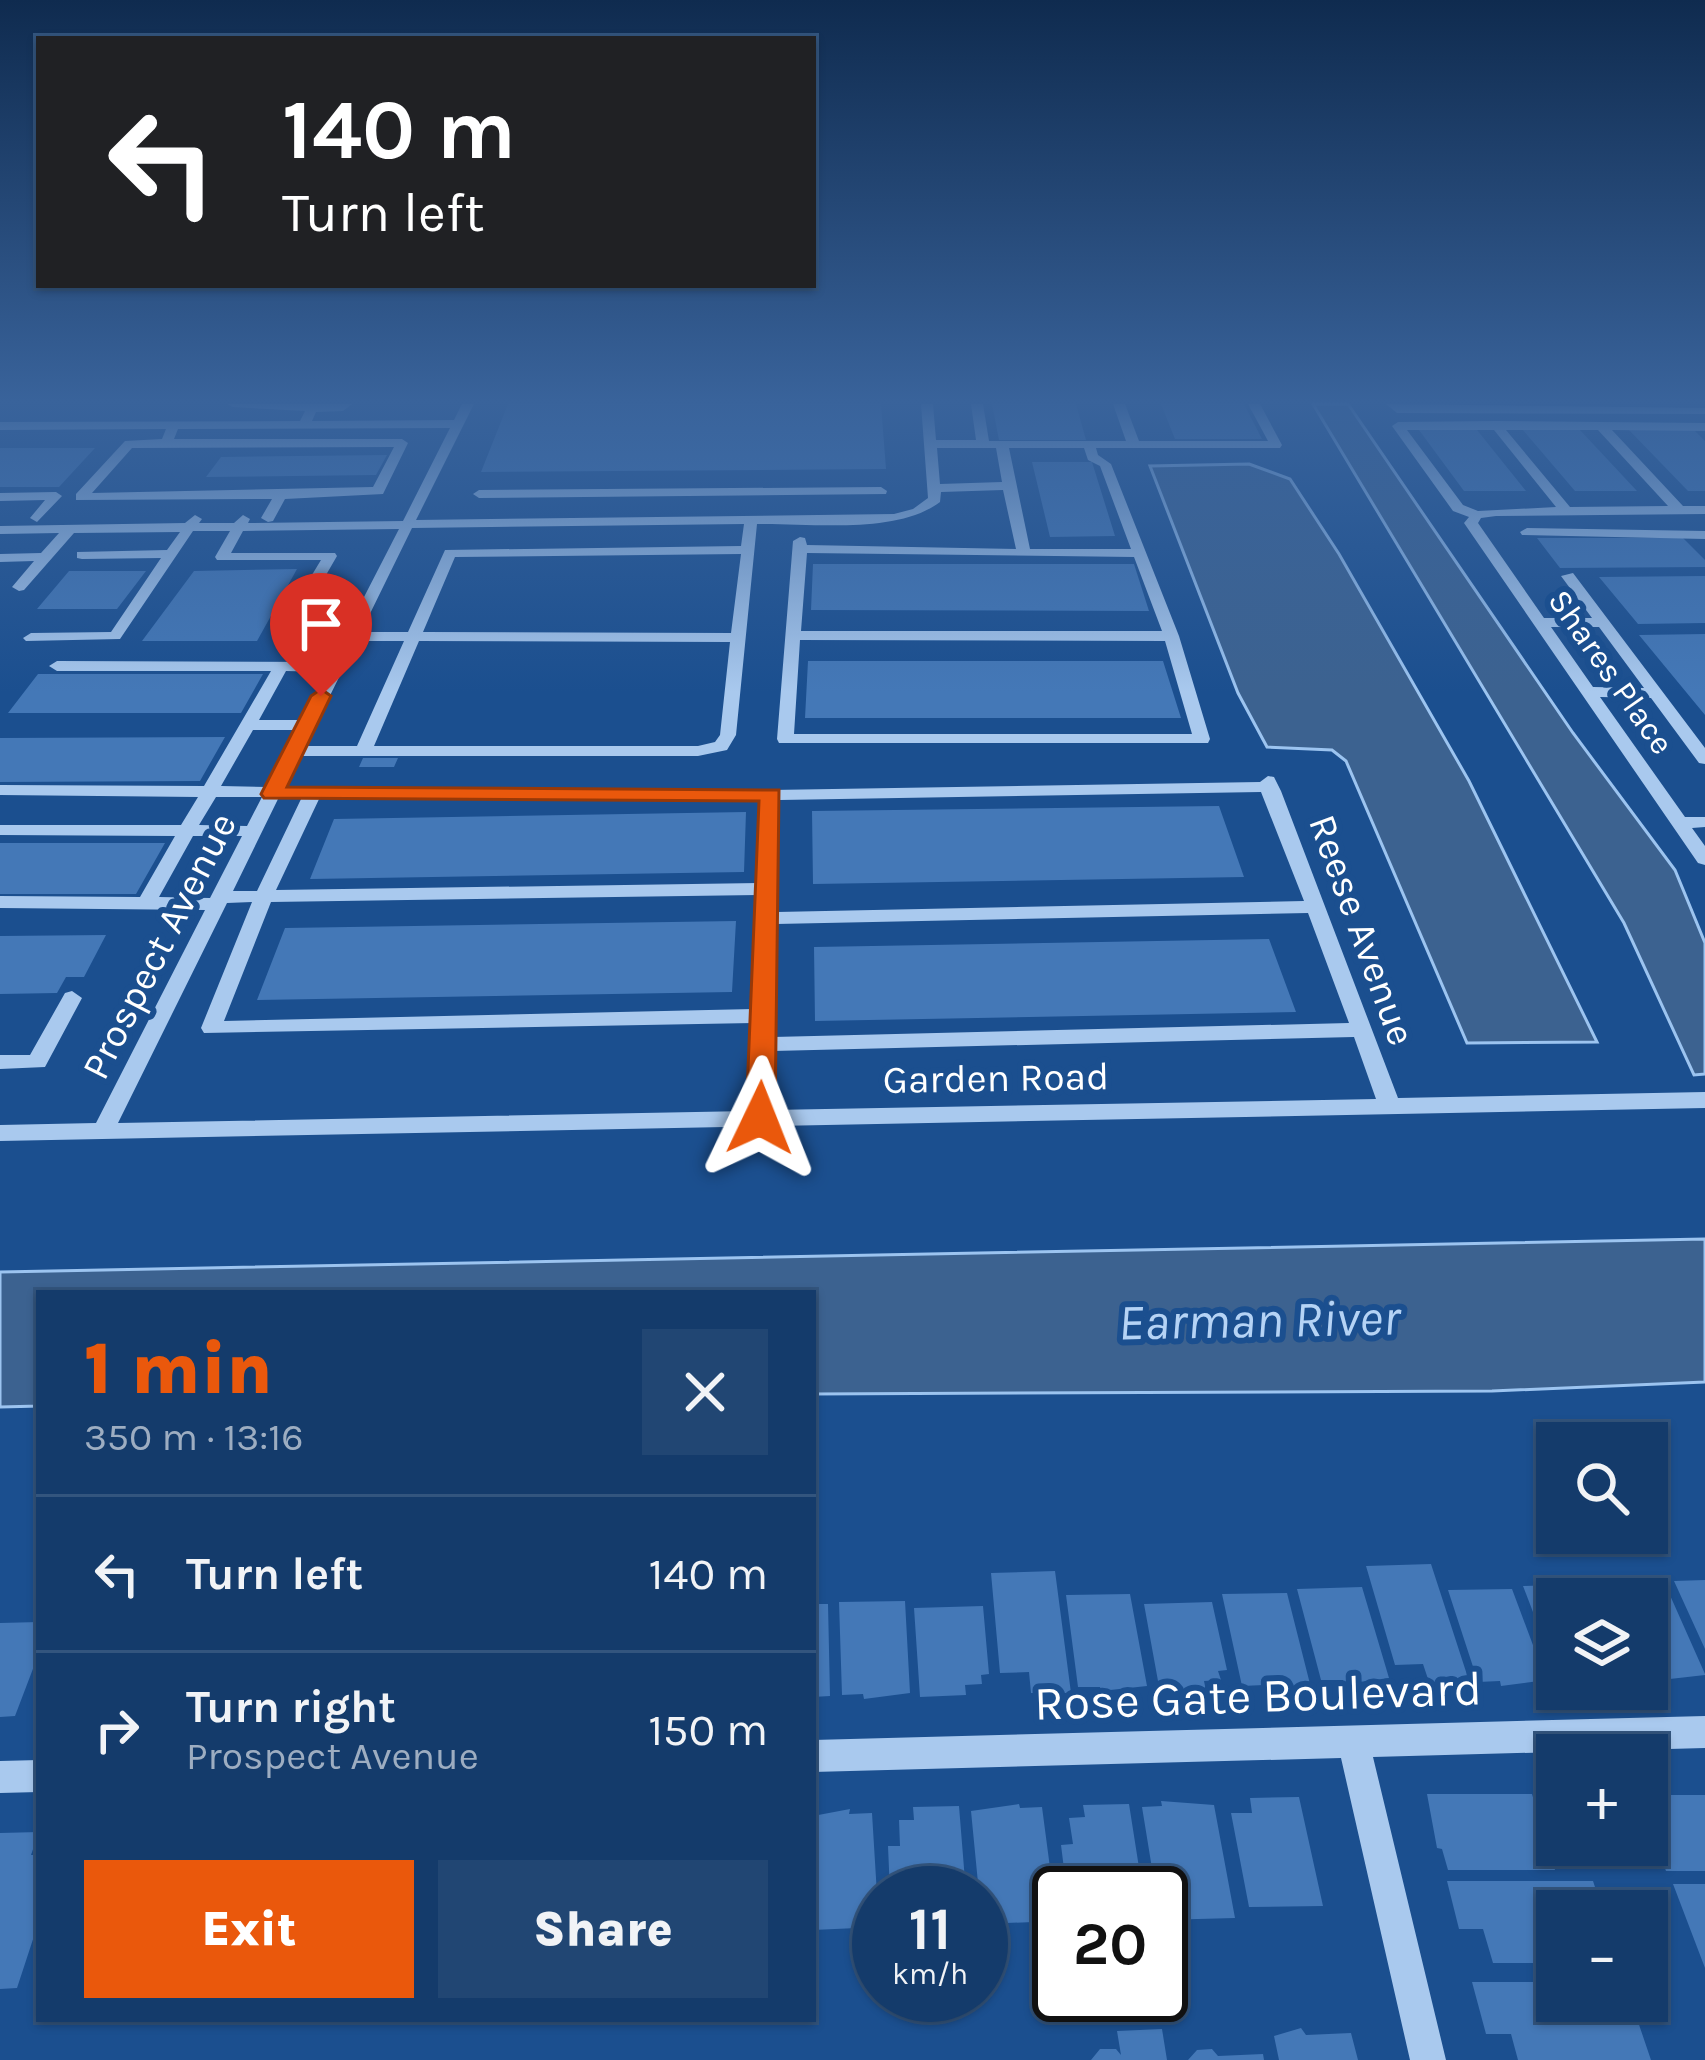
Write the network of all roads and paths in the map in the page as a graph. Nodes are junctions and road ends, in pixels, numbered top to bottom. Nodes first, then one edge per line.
1 (52, 500) edge
2 (122, 500) edge
3 (277, 500) edge
4 (420, 500) edge
5 (608, 500) edge
6 (933, 500) edge
7 (1012, 500) edge
8 (1118, 500) edge
9 (1452, 500) edge
10 (1557, 500) edge
11 (1670, 500) edge
12 (1679, 510) junction
13 (1705, 510) edge
14 (1566, 511) junction
15 (1585, 511) junction
16 (110, 517) junction
17 (1474, 517) junction
18 (0, 518) edge
19 (37, 518) junction
20 (268, 518) junction
21 (751, 520) junction
22 (802, 520) junction
23 (603, 521) junction
24 (409, 522) junction
25 (241, 523) junction
26 (192, 524) junction
27 (0, 530) edge
28 (69, 530) junction
29 (1527, 532) dead end
30 (1605, 532) junction
31 (1705, 535) edge
32 (747, 550) junction
33 (800, 550) junction
34 (1024, 553) junction
35 (1136, 553) junction
36 (173, 554) junction
37 (82, 556) dead end
38 (45, 557) junction
39 (0, 558) edge
40 (1568, 576) dead end
41 (19, 587) dead end
42 (1540, 622) junction
43 (1603, 622) junction
44 (794, 635) junction
45 (351, 636) junction
46 (1171, 636) junction
47 (414, 637) junction
48 (31, 638) dead end
49 (738, 638) junction
50 (57, 666) dead end
51 (280, 667) junction
52 (335, 667) junction
53 (1589, 692) junction
54 (1656, 693) junction
55 (307, 724) junction
56 (248, 725) junction
57 (294, 751) junction
58 (363, 751) junction
59 (1705, 759) edge
60 (0, 790) edge
61 (211, 790) junction
62 (313, 793) junction
63 (272, 794) junction
64 (771, 795) junction
65 (1705, 822) edge
66 (1680, 823) junction
67 (0, 830) edge
68 (188, 831) junction
69 (254, 831) junction
70 (1705, 859) edge
71 (768, 889) junction
72 (264, 896) junction
73 (219, 900) junction
74 (0, 902) edge
75 (146, 903) junction
76 (1316, 907) junction
77 (766, 918) junction
78 (72, 998) dead end
79 (764, 1016) junction
80 (1361, 1030) junction
81 (763, 1044) junction
82 (0, 1062) edge
83 (1705, 1100) edge
84 (1390, 1106) junction
85 (760, 1118) junction
86 (103, 1131) junction
87 (0, 1133) edge
88 (1705, 1732) edge
89 (1353, 1741) junction
90 (816, 1756) edge
91 (36, 1776) edge
92 (0, 1778) edge
93 (1428, 2060) edge

1 - 19 street
2 - 16 street
3 - 20 street
4 - 24 street, Prospect Avenue
5 - 23 street
6 - 22 street
7 - 34 street
8 - 35 street
9 - 17 street, Shares Place
10 - 14 street
11 - 12 street
12 - 13 street
12 - 15 street
14 - 15 street
14 - 17 street
15 - 30 street
16 - 19 street
16 - 26 street
17 - 42 street, Shares Place
18 - 19 street
20 - 24 street
20 - 25 street
21 - 22 street
21 - 23 street
21 - 32 street
22 - 33 street
23 - 24 street
24 - 25 street
24 - 45 street, Prospect Avenue
25 - 26 street
25 - 45 street
26 - 28 street
26 - 36 street
27 - 28 street
28 - 38 street
29 - 30 street
30 - 31 street
32 - 47 street
32 - 49 street
33 - 34 street
33 - 44 street
34 - 35 street
35 - 46 street
36 - 37 street
36 - 48 street
38 - 39 street
38 - 41 street
40 - 43 street
42 - 43 street
42 - 53 street, Shares Place
43 - 54 street
44 - 46 street
44 - 46 street
45 - 47 street
45 - 52 street, Prospect Avenue
47 - 49 street
47 - 58 street
49 - 58 street
50 - 51 street
51 - 52 street
51 - 56 street
52 - 55 street, Prospect Avenue
53 - 54 street
53 - 66 street, Shares Place
54 - 59 street
55 - 56 street
55 - 57 street, Prospect Avenue
56 - 61 street
57 - 58 street
57 - 63 street, Prospect Avenue
60 - 61 street
61 - 63 street
61 - 68 street
62 - 63 street
62 - 64 street
62 - 72 street
63 - 69 street, Prospect Avenue
64 - 71 street
64 - 76 street, Reese Avenue
65 - 66 street
66 - 70 street, Shares Place
67 - 68 street
68 - 69 street
68 - 75 street
69 - 73 street, Prospect Avenue
71 - 72 street
71 - 77 street
72 - 73 street
72 - 79 street
73 - 75 street
73 - 86 street, Prospect Avenue
74 - 75 street
76 - 77 street
76 - 80 street, Reese Avenue
77 - 79 street
78 - 82 street
79 - 81 street
80 - 81 street
80 - 84 street, Reese Avenue
81 - 85 street
83 - 84 street, Garden Road
84 - 85 street, Garden Road
85 - 86 street, Garden Road
86 - 87 street, Garden Road
88 - 89 street, Rose Gate Boulevard
89 - 90 street, Rose Gate Boulevard
89 - 93 street
91 - 92 street

